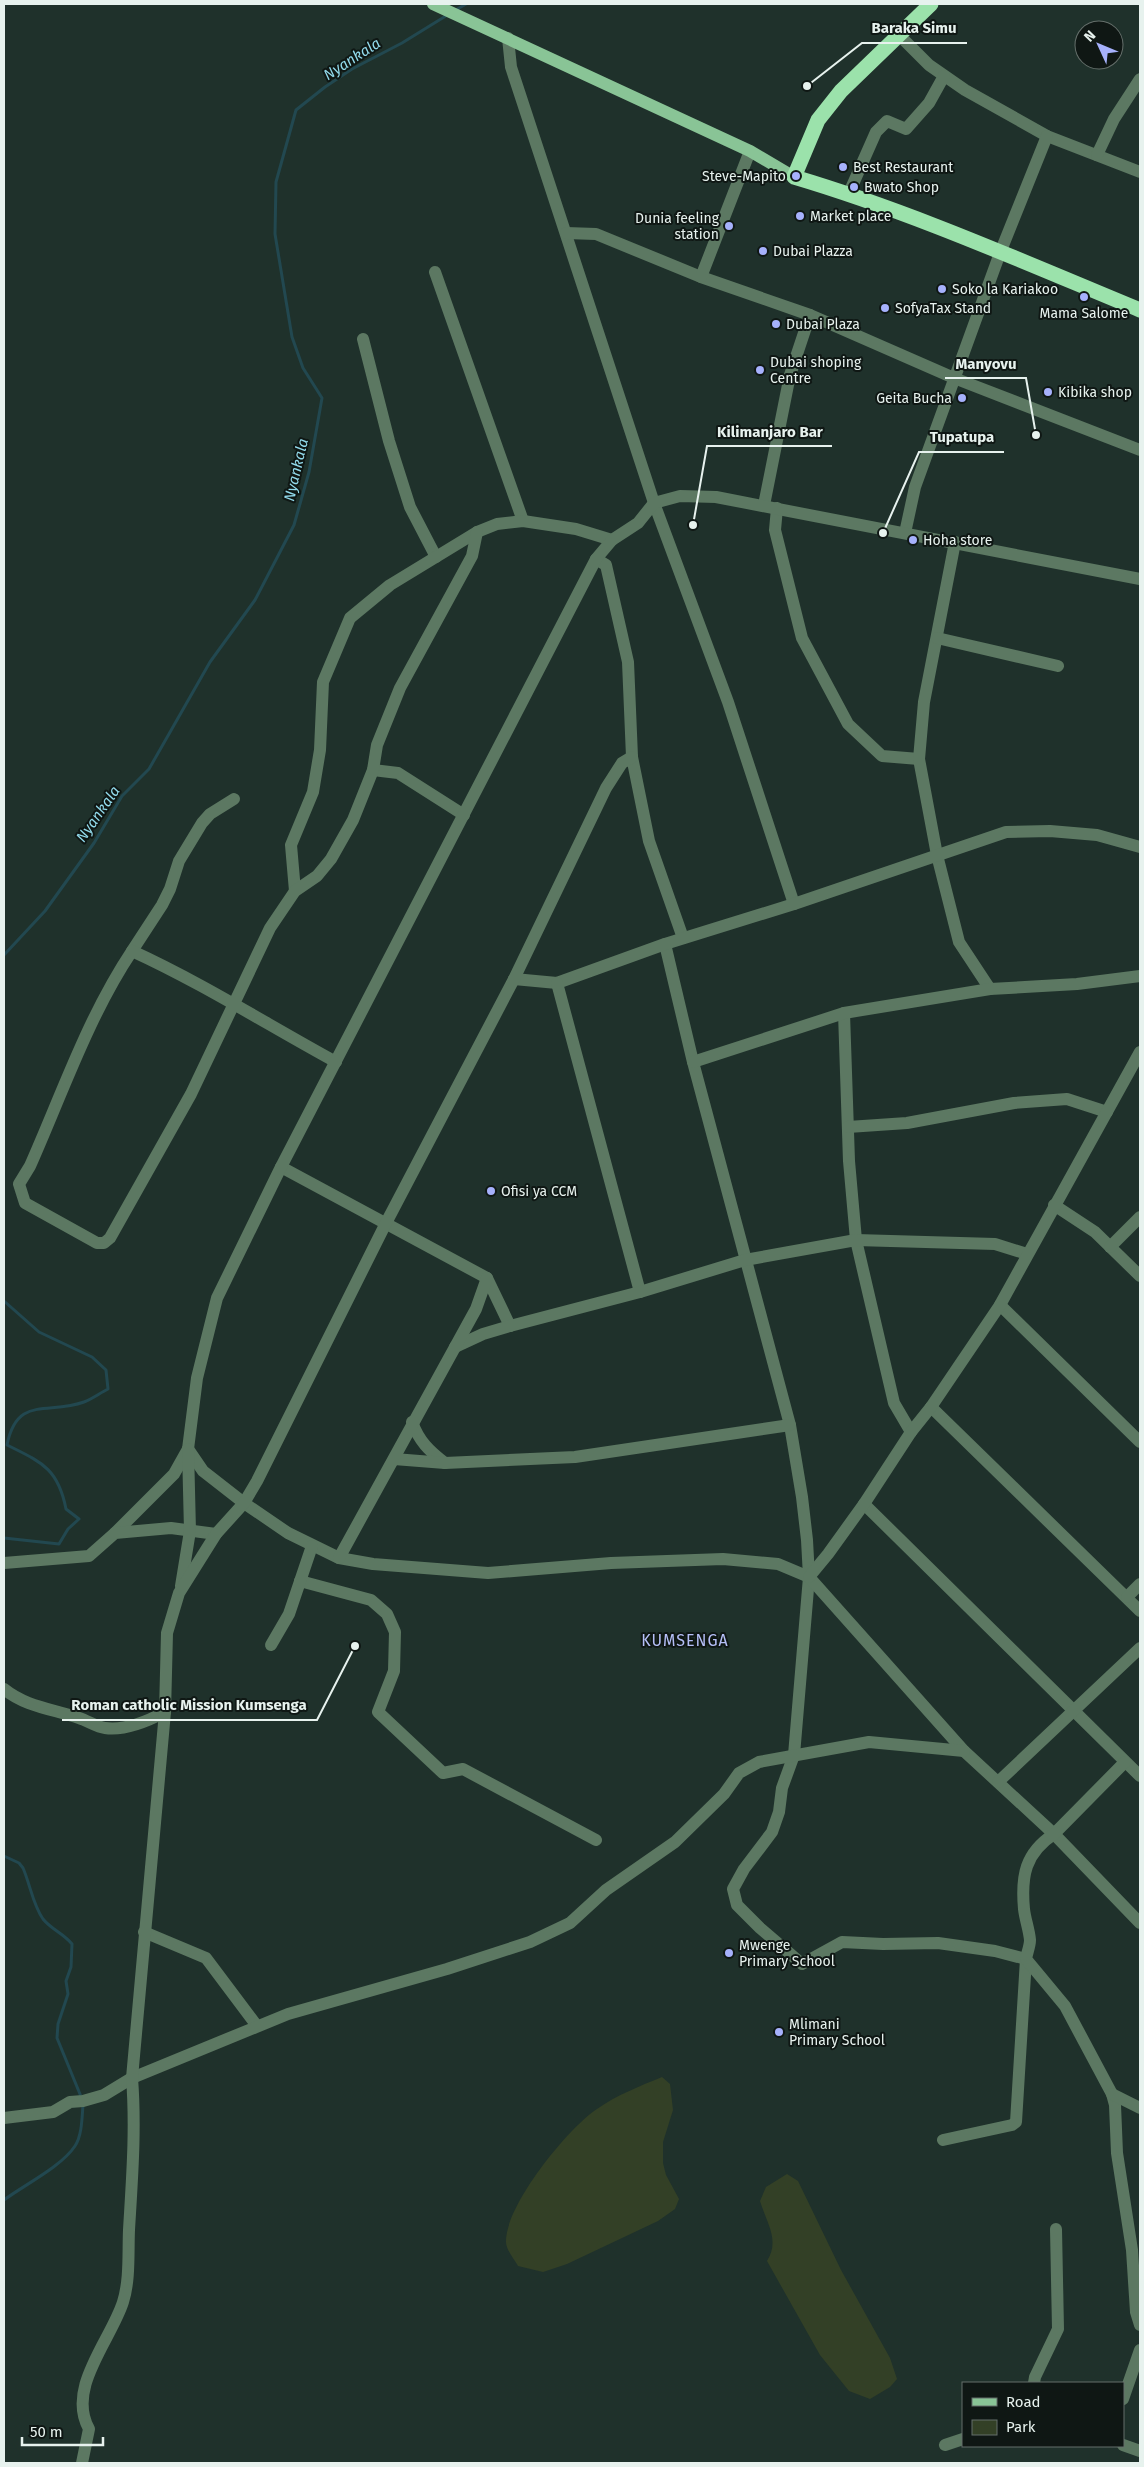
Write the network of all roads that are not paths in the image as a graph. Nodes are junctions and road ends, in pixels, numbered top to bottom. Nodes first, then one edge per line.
1 (433, 4) edge
2 (931, 4) edge
3 (900, 36) junction
4 (508, 38) junction
5 (944, 76) junction
6 (1140, 79) edge
7 (1048, 136) junction
8 (750, 151) junction
9 (1097, 156) junction
10 (1140, 172) edge
11 (794, 177) junction
12 (849, 193) junction
13 (566, 233) junction
14 (1000, 253) junction
15 (435, 272) dead end
16 (701, 277) junction
17 (1140, 310) edge
18 (810, 315) junction
19 (363, 339) dead end
20 (954, 378) junction
21 (1140, 450) edge
22 (654, 503) junction
23 (764, 505) junction
24 (777, 508) junction
25 (523, 521) junction
26 (477, 532) junction
27 (905, 533) junction
28 (612, 540) junction
29 (955, 542) junction
30 (436, 557) junction
31 (596, 560) junction
32 (1140, 579) edge
33 (937, 638) junction
34 (1058, 666) dead end
35 (632, 757) junction
36 (919, 759) junction
37 (373, 770) junction
38 (234, 799) dead end
39 (464, 815) junction
40 (1140, 847) edge
41 (937, 855) junction
42 (295, 891) junction
43 (794, 904) junction
44 (683, 938) junction
45 (665, 944) junction
46 (132, 951) junction
47 (1140, 976) edge
48 (514, 979) junction
49 (557, 983) junction
50 (990, 989) junction
51 (234, 1005) junction
52 (844, 1013) junction
53 (1140, 1052) edge
54 (336, 1062) junction
55 (693, 1062) junction
56 (1107, 1112) junction
57 (848, 1127) junction
58 (281, 1167) junction
59 (1054, 1205) junction
60 (1140, 1217) edge
61 (386, 1223) junction
62 (856, 1240) junction
63 (1110, 1247) junction
64 (1027, 1254) junction
65 (746, 1260) junction
66 (1140, 1276) edge
67 (487, 1278) junction
68 (640, 1292) junction
69 (1000, 1305) junction
70 (510, 1326) junction
71 (455, 1347) junction
72 (931, 1407) junction
73 (412, 1422) junction
74 (790, 1425) junction
75 (911, 1432) junction
76 (1140, 1442) edge
77 (188, 1449) junction
78 (394, 1458) junction
79 (444, 1463) junction
80 (244, 1503) junction
81 (864, 1504) junction
82 (190, 1531) junction
83 (115, 1534) junction
84 (216, 1534) junction
85 (312, 1546) junction
86 (339, 1558) junction
87 (4, 1564) edge
88 (809, 1577) junction
89 (300, 1581) junction
90 (1140, 1584) edge
91 (179, 1593) junction
92 (1126, 1597) junction
93 (1140, 1611) edge
94 (271, 1645) dead end
95 (1140, 1648) edge
96 (4, 1689) edge
97 (1074, 1710) junction
98 (165, 1712) junction
99 (964, 1751) junction
100 (794, 1755) junction
101 (1125, 1762) junction
102 (1140, 1776) edge
103 (998, 1782) junction
104 (1054, 1834) junction
105 (596, 1840) dead end
106 (1140, 1923) edge
107 (144, 1932) junction
108 (1026, 1959) junction
109 (258, 2026) junction
110 (132, 2078) junction
111 (1112, 2094) junction
112 (1140, 2108) edge
113 (4, 2118) edge
114 (943, 2140) dead end
115 (1056, 2229) dead end
116 (1140, 2325) edge
117 (1140, 2350) edge
118 (1034, 2382) edge
119 (1124, 2396) edge
120 (962, 2439) edge
121 (945, 2445) dead end
122 (1124, 2445) edge
123 (1140, 2451) edge
124 (82, 2463) edge

1 - 4 main road
2 - 3 highway
3 - 5 street
3 - 11 highway
4 - 8 main road
4 - 13 street
5 - 7 street
5 - 12 street
6 - 9 street
7 - 9 street
7 - 14 street
8 - 11 main road
8 - 16 street
9 - 10 street
11 - 12 highway
12 - 14 highway
13 - 16 street
13 - 22 street
14 - 17 highway
14 - 20 street
15 - 25 street
16 - 18 street
18 - 20 street
18 - 23 street
19 - 30 street
20 - 21 street
20 - 27 street
22 - 23 street
22 - 28 street
22 - 43 street
23 - 24 street
24 - 27 street
24 - 36 street
25 - 26 street
25 - 28 street
26 - 30 street
26 - 37 street
27 - 29 street
28 - 31 street
29 - 32 street
29 - 33 street
30 - 42 street
31 - 35 street
31 - 39 street
33 - 34 street
33 - 36 street
35 - 44 street
35 - 48 street
36 - 41 street
37 - 39 street
37 - 42 street
38 - 46 street
39 - 54 street
40 - 41 street
41 - 43 street
41 - 50 street
42 - 51 street
43 - 44 street
44 - 45 street
45 - 49 street
45 - 55 street
46 - 51 street
46 - 51 street
47 - 50 street
48 - 49 street
48 - 61 street
49 - 68 street
50 - 52 street
51 - 54 street
52 - 55 street
52 - 57 street
53 - 56 street
54 - 58 street
55 - 65 street
56 - 57 street
56 - 59 street
57 - 62 street
58 - 61 street
58 - 77 street
59 - 63 street
59 - 64 street
60 - 63 street
61 - 67 street
61 - 80 street
62 - 64 street
62 - 65 street
62 - 75 street
63 - 66 street
64 - 69 street
65 - 68 street
65 - 74 street
67 - 70 street
67 - 71 street
68 - 70 street
69 - 72 street
69 - 76 street
70 - 71 street
71 - 73 street
72 - 75 street
72 - 92 street
73 - 78 street
73 - 79 street
74 - 79 street
74 - 88 street
75 - 81 street
77 - 80 street
77 - 82 street
77 - 83 street
78 - 79 street
78 - 86 street
80 - 84 street
80 - 85 street
81 - 88 street
81 - 97 street
82 - 83 street
82 - 84 street
82 - 91 street
83 - 87 street
84 - 91 street
85 - 86 street
85 - 89 street
86 - 88 street
88 - 99 street
88 - 100 street
89 - 94 street
89 - 105 street
90 - 92 street
91 - 98 street
92 - 93 street
95 - 97 street
96 - 98 street
97 - 101 street
97 - 103 street
98 - 107 street
99 - 100 street
99 - 103 street
100 - 108 street
100 - 109 street
101 - 102 street
101 - 104 street
103 - 104 street
104 - 106 street
104 - 108 street
107 - 109 street
107 - 110 street
108 - 111 street
108 - 114 street
109 - 110 street
110 - 113 street
110 - 124 street
111 - 112 street
111 - 116 street
115 - 118 street
117 - 119 street
120 - 121 street
122 - 123 street

